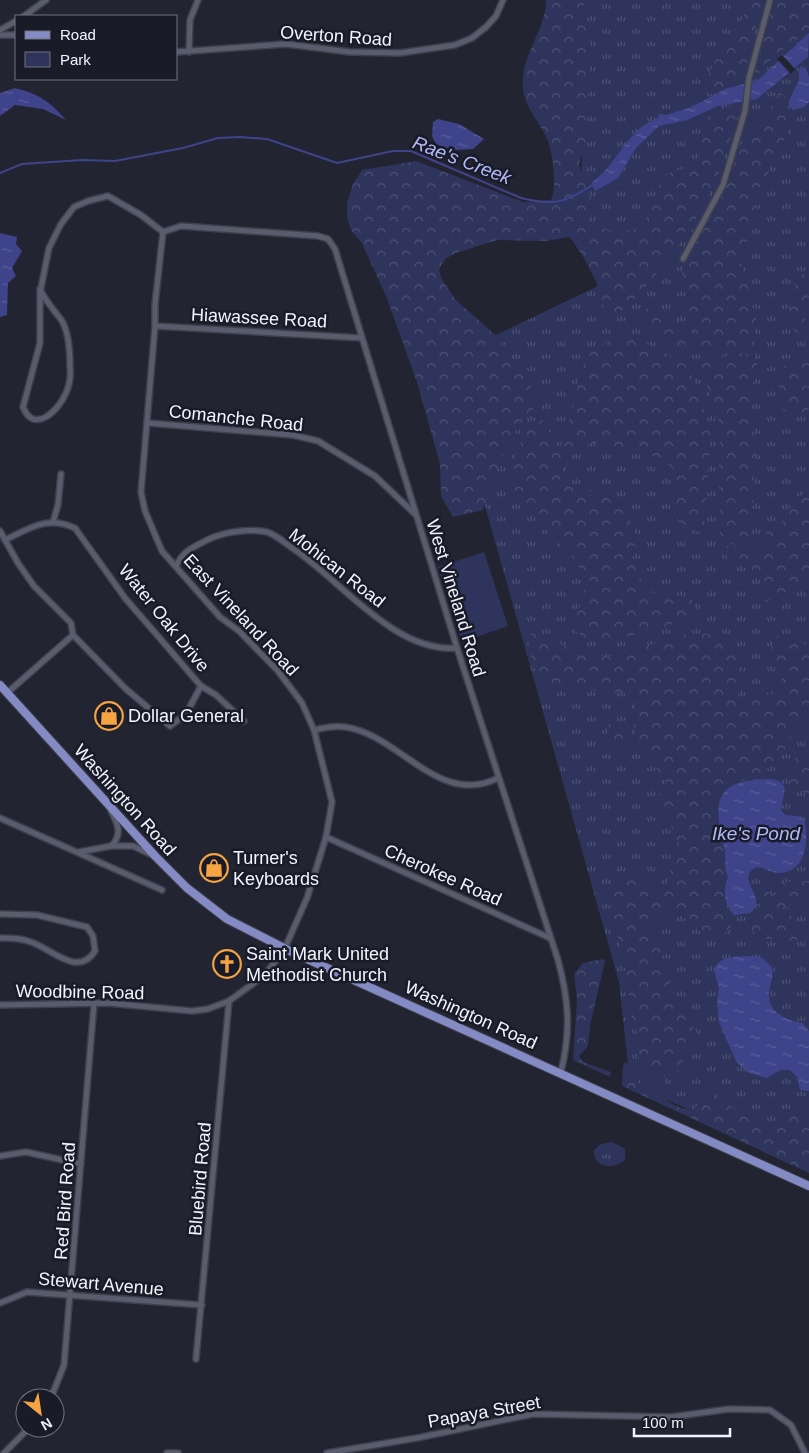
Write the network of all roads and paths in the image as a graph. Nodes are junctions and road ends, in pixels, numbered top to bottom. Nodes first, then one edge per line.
1 (46, 0) edge
2 (198, 0) edge
3 (503, 0) edge
4 (770, 0) edge
5 (37, 8) junction
6 (26, 15) edge
7 (40, 15) edge
8 (15, 21) edge
9 (0, 30) edge
10 (0, 35) edge
11 (15, 35) edge
12 (178, 52) edge
13 (189, 52) junction
14 (163, 232) junction
15 (683, 259) dead end
16 (40, 289) junction
17 (156, 326) junction
18 (362, 338) junction
19 (148, 423) junction
20 (61, 474) dead end
21 (416, 515) junction
22 (53, 522) junction
23 (0, 531) edge
24 (5, 540) junction
25 (176, 566) junction
26 (73, 635) junction
27 (457, 648) junction
28 (0, 685) edge
29 (201, 686) junction
30 (7, 693) junction
31 (244, 721) dead end
32 (314, 730) junction
33 (498, 778) junction
34 (105, 800) junction
35 (0, 818) edge
36 (326, 837) junction
37 (111, 846) junction
38 (78, 852) junction
39 (156, 857) junction
40 (162, 890) dead end
41 (0, 914) edge
42 (0, 938) edge
43 (550, 938) junction
44 (285, 948) junction
45 (230, 1001) junction
46 (94, 1004) junction
47 (0, 1005) edge
48 (561, 1072) junction
49 (0, 1156) edge
50 (81, 1164) junction
51 (809, 1186) edge
52 (71, 1297) junction
53 (0, 1303) edge
54 (202, 1305) junction
55 (196, 1359) dead end
56 (55, 1388) edge
57 (19, 1438) edge
58 (4, 1453) edge
59 (167, 1453) edge
60 (178, 1453) edge
61 (327, 1453) edge
62 (805, 1453) edge

1 - 5 street
2 - 13 street
3 - 13 street, Overton Road
4 - 15 street
5 - 6 street
5 - 7 street
8 - 9 street
10 - 11 street
12 - 13 street, Overton Road
14 - 16 street
14 - 17 street, East Vineland Road
14 - 18 street, West Vineland Road
16 - 16 street
17 - 18 street, Hiawassee Road
17 - 19 street, East Vineland Road
18 - 21 street, West Vineland Road
19 - 21 street, Comanche Road
19 - 25 street, East Vineland Road
20 - 22 street
21 - 27 street, West Vineland Road
22 - 24 street
22 - 29 street, Water Oak Drive
23 - 24 street
24 - 26 street
25 - 27 street, Mohican Road
25 - 32 street, East Vineland Road
26 - 29 street, Water Oak Drive
26 - 30 street
27 - 33 street, West Vineland Road
28 - 30 main road, Washington Road
29 - 31 street
30 - 34 main road, Washington Road
32 - 33 street
32 - 36 street, East Vineland Road
33 - 43 street, West Vineland Road
34 - 37 street
34 - 39 main road, Washington Road
35 - 38 street
36 - 43 street, Cherokee Road
36 - 44 street, East Vineland Road
37 - 38 street
37 - 39 street
38 - 40 street
39 - 44 main road, Washington Road
41 - 42 street
43 - 48 street, West Vineland Road
44 - 45 street, Woodbine Road
44 - 48 main road, Washington Road
45 - 46 street, Woodbine Road
45 - 54 street, Bluebird Road
46 - 47 street, Woodbine Road
46 - 50 street, Red Bird Road
48 - 51 main road, Washington Road
49 - 50 street
50 - 52 street, Red Bird Road
52 - 53 street, Stewart Avenue
52 - 54 street, Stewart Avenue
52 - 56 street, Red Bird Road
54 - 55 street, Bluebird Road
57 - 58 street
59 - 60 street
61 - 62 street, Papaya Street

